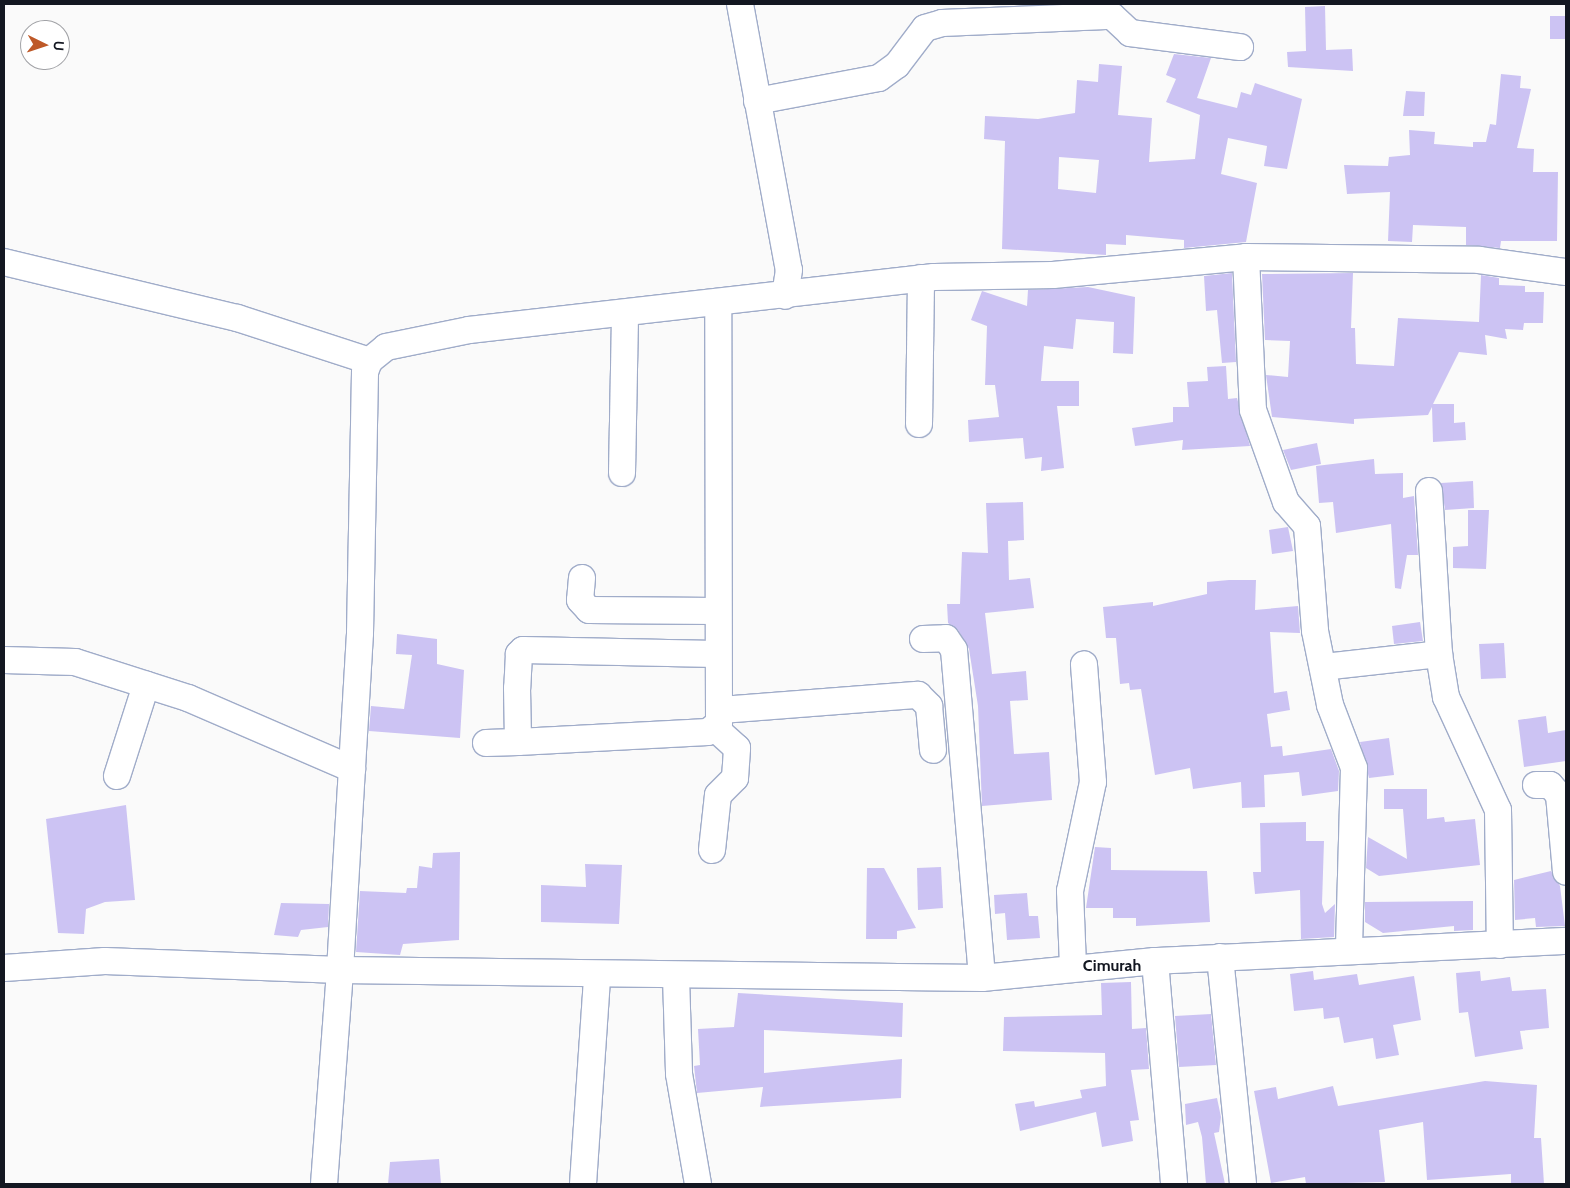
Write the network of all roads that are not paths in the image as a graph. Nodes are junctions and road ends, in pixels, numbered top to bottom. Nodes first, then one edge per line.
1 (740, 4) edge
2 (1240, 47) dead end
3 (757, 101) junction
4 (1246, 257) junction
5 (4, 262) edge
6 (1566, 272) edge
7 (921, 278) junction
8 (785, 296) junction
9 (718, 304) junction
10 (625, 313) junction
11 (369, 361) junction
12 (920, 424) dead end
13 (622, 473) dead end
14 (1429, 491) dead end
15 (582, 578) dead end
16 (716, 611) junction
17 (923, 638) dead end
18 (716, 654) junction
19 (1438, 654) junction
20 (4, 660) edge
21 (1084, 664) dead end
22 (1324, 667) junction
23 (146, 685) junction
24 (718, 719) junction
25 (518, 742) junction
26 (486, 743) dead end
27 (933, 750) dead end
28 (352, 769) junction
29 (116, 776) dead end
30 (1536, 785) dead end
31 (712, 850) dead end
32 (1566, 872) edge
33 (1566, 941) edge
34 (1500, 945) junction
35 (1349, 950) junction
36 (1220, 957) junction
37 (1155, 961) junction
38 (1073, 966) junction
39 (4, 968) edge
40 (340, 970) junction
41 (597, 976) junction
42 (676, 977) junction
43 (982, 978) junction
44 (324, 1184) edge
45 (583, 1184) edge
46 (698, 1184) edge
47 (1174, 1184) edge
48 (1243, 1184) edge

1 - 3 street
2 - 3 street
3 - 8 street
4 - 6 street
4 - 7 street
4 - 22 street
5 - 11 street
7 - 8 street
7 - 12 street
8 - 9 street
9 - 10 street
9 - 16 street
10 - 11 street
10 - 13 street
11 - 28 street
14 - 19 street
15 - 16 street
16 - 18 street
17 - 43 street
18 - 24 street
18 - 25 street
19 - 22 street
19 - 34 street
20 - 23 street
21 - 38 street
22 - 35 street
23 - 28 street
23 - 29 street
24 - 25 street
24 - 27 street
24 - 31 street
25 - 26 street
28 - 40 street
30 - 32 street
33 - 34 street
34 - 35 street
35 - 36 street
36 - 37 street
36 - 48 street
37 - 38 street
37 - 47 street
38 - 43 street
39 - 40 street
40 - 41 street
40 - 44 street
41 - 42 street
41 - 45 street
42 - 43 street
42 - 46 street

